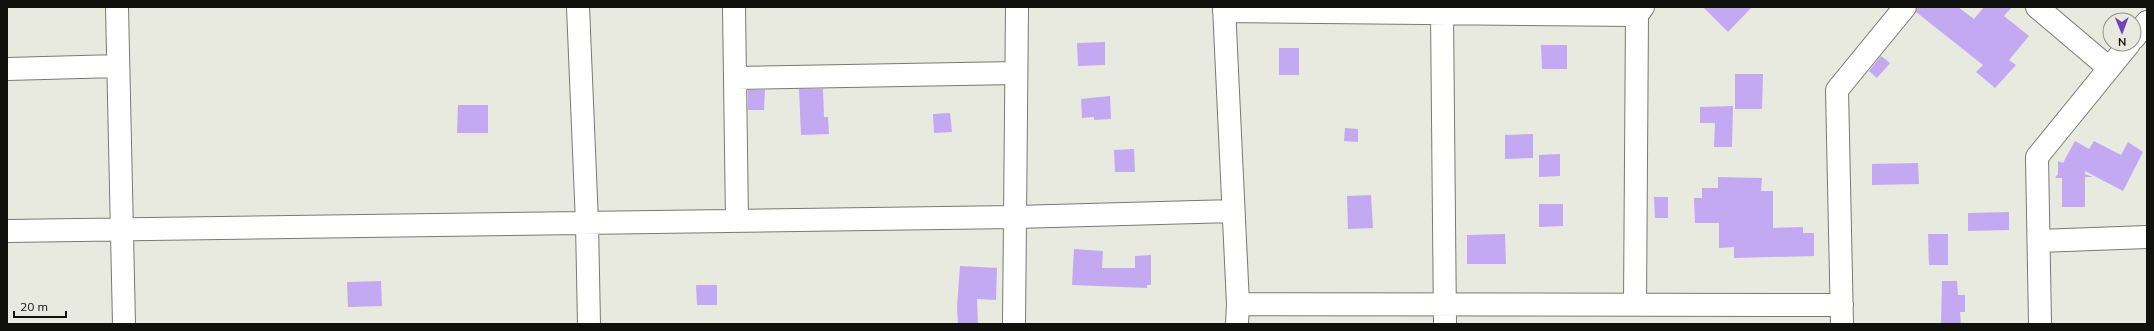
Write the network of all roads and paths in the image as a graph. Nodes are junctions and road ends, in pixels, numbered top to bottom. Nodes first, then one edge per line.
1 (117, 7) edge
2 (578, 7) edge
3 (734, 7) edge
4 (1017, 7) edge
5 (1904, 7) edge
6 (2037, 7) edge
7 (1224, 9) edge
8 (1640, 11) edge
9 (1442, 13) junction
10 (2122, 52) edge
11 (118, 66) junction
12 (2109, 68) junction
13 (7, 69) edge
14 (1016, 73) junction
15 (735, 78) junction
16 (1233, 211) junction
17 (1014, 216) junction
18 (737, 220) junction
19 (587, 223) junction
20 (122, 230) junction
21 (7, 231) edge
22 (2147, 237) edge
23 (2039, 242) junction
24 (1635, 304) junction
25 (1237, 314) edge
26 (1842, 314) edge
27 (1445, 315) edge
28 (124, 324) edge
29 (589, 324) edge
30 (1014, 324) edge
31 (2040, 324) edge

1 - 11 street
2 - 19 street
3 - 15 street
4 - 14 street
5 - 26 street
6 - 12 street
7 - 9 street
7 - 16 street
8 - 9 street
8 - 24 street
9 - 27 street
10 - 12 street
11 - 13 street
11 - 20 street
12 - 23 street
14 - 15 street
14 - 17 street
15 - 18 street
16 - 17 street
16 - 25 street
17 - 18 street
17 - 30 street
18 - 19 street
19 - 20 street
19 - 29 street
20 - 21 street
20 - 28 street
22 - 23 street
23 - 31 street
24 - 26 street
24 - 27 street
25 - 27 street

